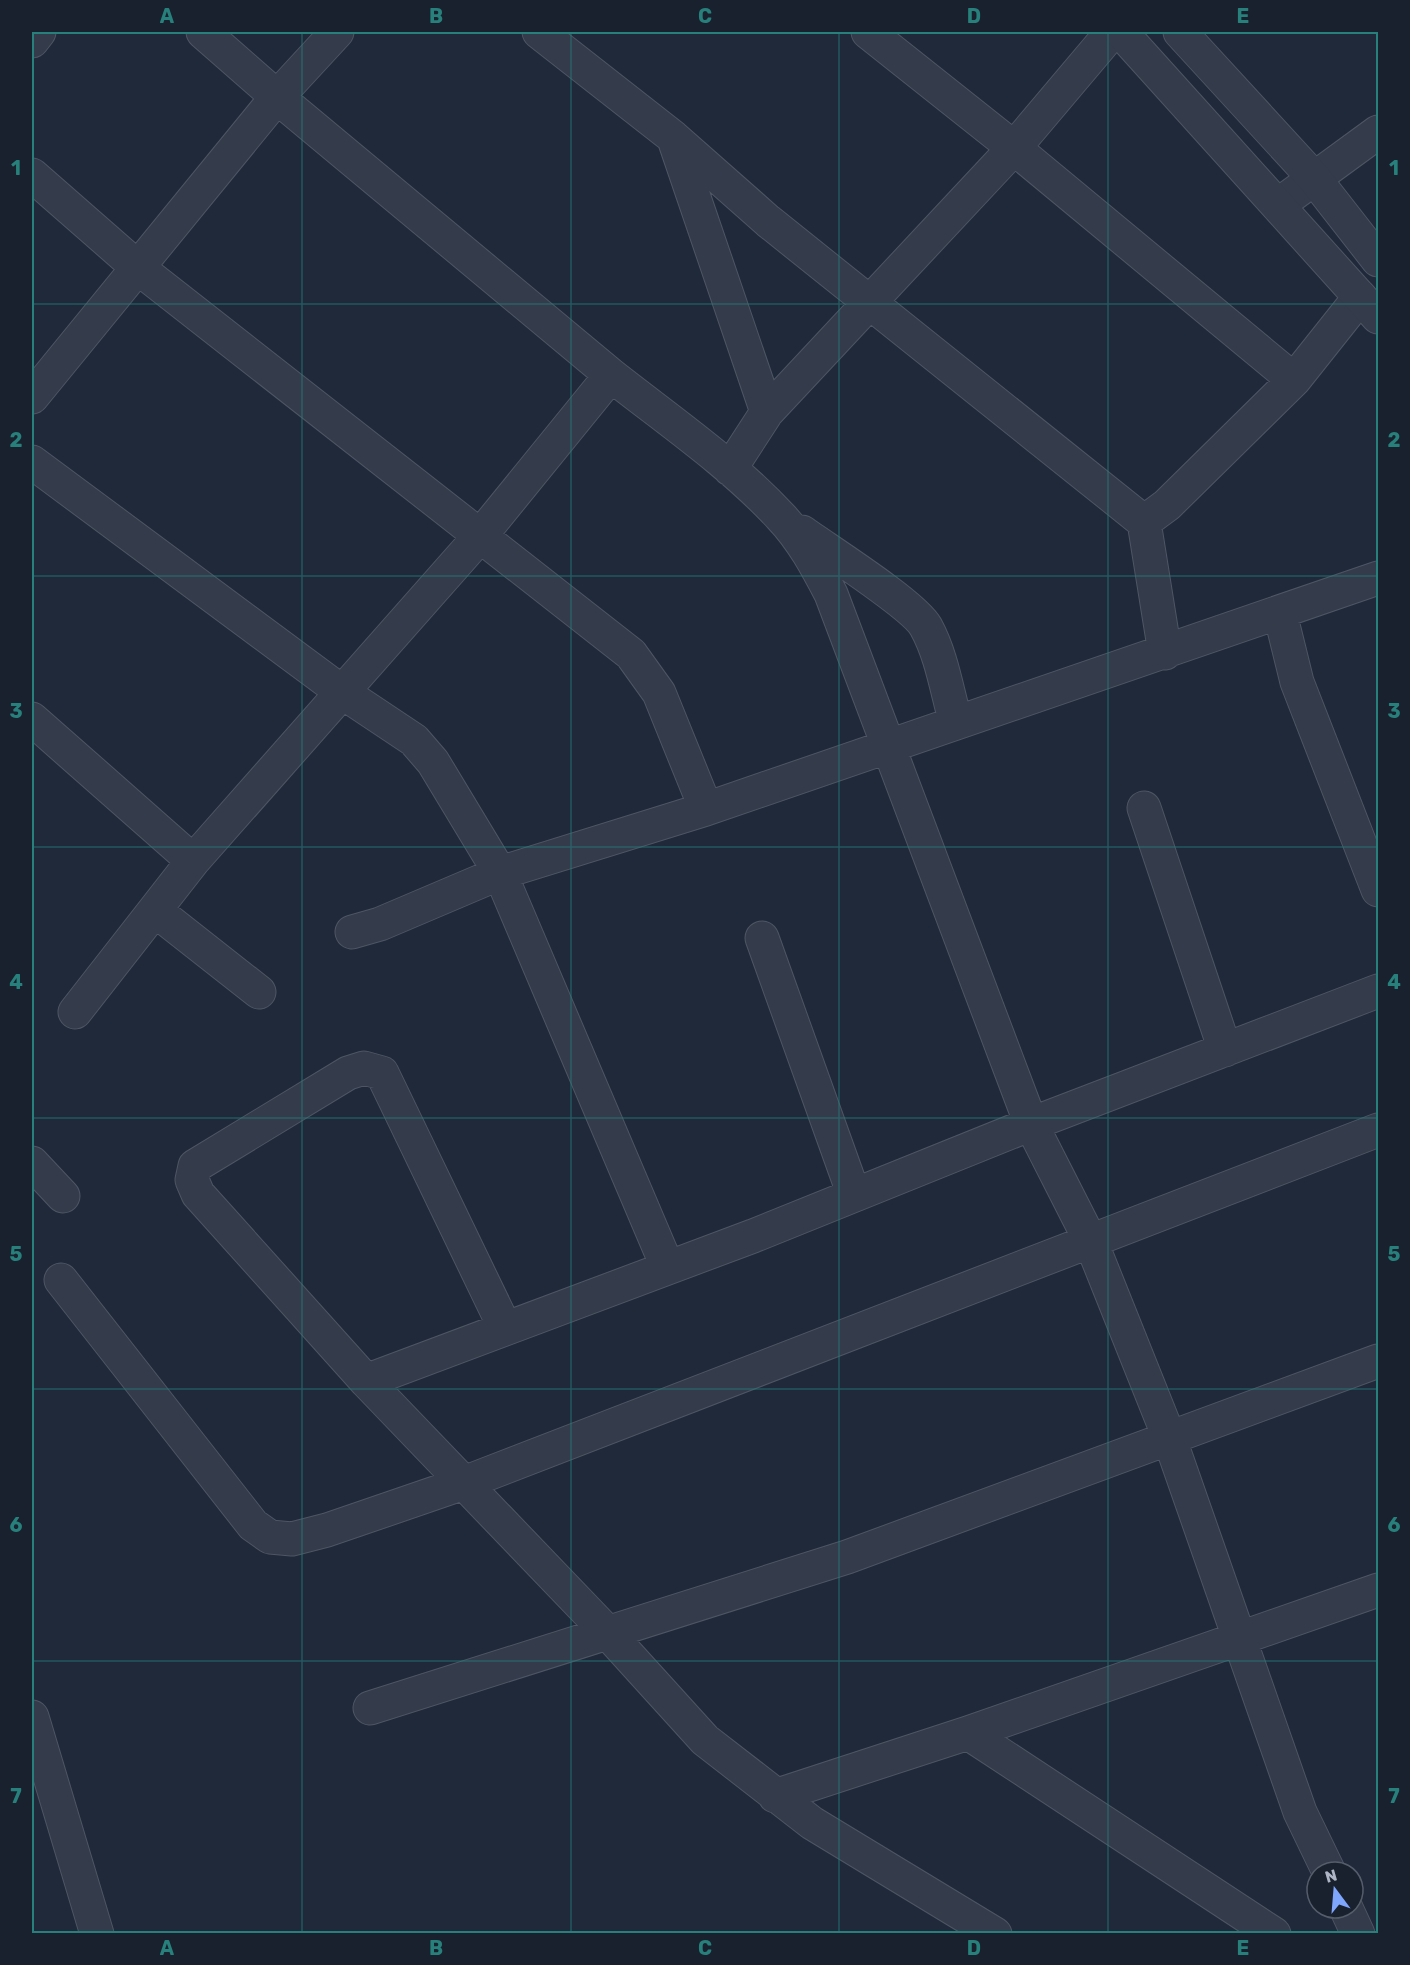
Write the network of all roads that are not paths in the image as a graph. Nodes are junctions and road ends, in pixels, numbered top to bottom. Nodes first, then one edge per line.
1 (39, 32) edge
2 (203, 32) edge
3 (337, 32) edge
4 (539, 32) edge
5 (868, 32) edge
6 (1112, 32) edge
7 (1122, 32) edge
8 (1180, 32) edge
9 (32, 41) edge
10 (277, 97) junction
11 (1378, 132) edge
12 (673, 137) junction
13 (1014, 147) junction
14 (32, 175) edge
15 (1314, 178) junction
16 (1278, 205) junction
17 (1378, 260) edge
18 (138, 267) junction
19 (869, 302) junction
20 (1370, 307) edge
21 (611, 375) junction
22 (1294, 380) junction
23 (32, 397) edge
24 (767, 412) junction
25 (32, 462) edge
26 (730, 469) junction
27 (781, 517) junction
28 (1144, 522) junction
29 (481, 535) junction
30 (1378, 578) edge
31 (1280, 613) junction
32 (1165, 652) junction
33 (342, 692) junction
34 (32, 719) edge
35 (956, 723) junction
36 (889, 746) junction
37 (1144, 808) dead end
38 (706, 809) junction
39 (193, 861) junction
40 (500, 873) junction
41 (1378, 890) edge
42 (156, 910) junction
43 (352, 932) dead end
44 (762, 938) dead end
45 (1378, 991) edge
46 (260, 992) dead end
47 (75, 1012) dead end
48 (1225, 1050) junction
49 (1031, 1124) junction
50 (1378, 1130) edge
51 (32, 1163) edge
52 (854, 1195) junction
53 (63, 1196) dead end
54 (1091, 1242) junction
55 (667, 1266) junction
56 (61, 1280) dead end
57 (506, 1328) junction
58 (1378, 1361) edge
59 (366, 1381) junction
60 (1169, 1437) junction
61 (464, 1483) junction
62 (1378, 1590) edge
63 (607, 1632) junction
64 (1238, 1638) junction
65 (370, 1708) dead end
66 (32, 1717) edge
67 (968, 1733) junction
68 (775, 1796) junction
69 (1323, 1860) edge
70 (1352, 1920) edge
71 (97, 1934) edge
72 (995, 1934) edge
73 (1274, 1934) edge
74 (1358, 1934) edge

1 - 9 street
2 - 10 street
3 - 10 street
4 - 12 street
5 - 13 street
6 - 13 street
7 - 16 street
8 - 15 street
10 - 18 street
10 - 21 street
11 - 15 street
12 - 19 street
12 - 24 street
13 - 19 street
13 - 22 street
14 - 18 street
15 - 16 street
15 - 17 street
16 - 20 street
18 - 23 street
18 - 29 street
19 - 24 street
19 - 28 street
20 - 22 street
21 - 26 street
21 - 29 street
22 - 28 street
24 - 26 street
25 - 33 street
26 - 27 street
27 - 35 street
27 - 36 street
28 - 32 street
29 - 33 street
29 - 38 street
30 - 31 street
31 - 32 street
31 - 41 street
32 - 35 street
33 - 39 street
33 - 40 street
34 - 39 street
35 - 36 street
36 - 38 street
36 - 49 street
37 - 48 street
38 - 40 street
39 - 42 street
40 - 43 street
40 - 55 street
42 - 46 street
42 - 47 street
44 - 52 street
45 - 48 street
48 - 49 street
49 - 52 street
49 - 54 street
50 - 54 street
51 - 53 street
52 - 55 street
54 - 60 street
54 - 61 street
55 - 57 street
56 - 61 street
57 - 59 street
57 - 59 street
58 - 60 street
59 - 61 street
60 - 63 street
60 - 64 street
61 - 63 street
62 - 64 street
63 - 65 street
63 - 68 street
64 - 67 street
64 - 69 street
66 - 71 street
67 - 68 street
67 - 73 street
68 - 72 street
70 - 74 street

